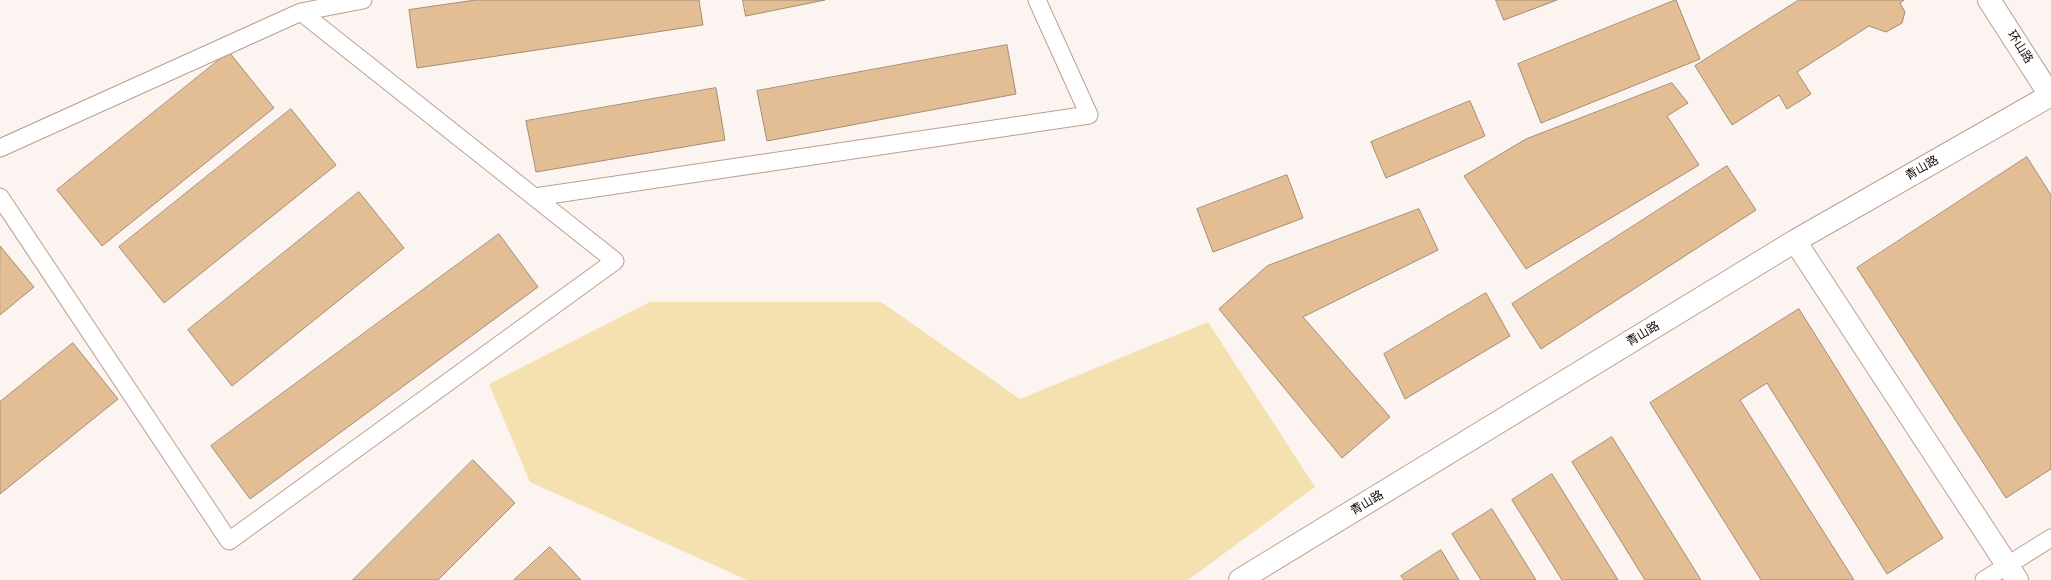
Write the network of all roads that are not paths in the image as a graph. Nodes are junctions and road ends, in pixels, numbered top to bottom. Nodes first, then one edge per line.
1 (363, 0) edge
2 (1037, 0) edge
3 (1989, 0) edge
4 (301, 12) junction
5 (2051, 95) edge
6 (0, 148) edge
7 (0, 197) edge
8 (535, 197) junction
9 (1795, 241) junction
10 (2051, 538) edge
11 (2012, 573) edge
12 (1240, 580) edge
13 (1984, 580) edge

1 - 4 lane
2 - 8 lane
3 - 5 street, 环山路
4 - 6 lane
4 - 8 lane
5 - 9 street, 青山路
7 - 8 lane
9 - 11 street
9 - 12 street, 青山路
10 - 11 lane
11 - 13 lane

